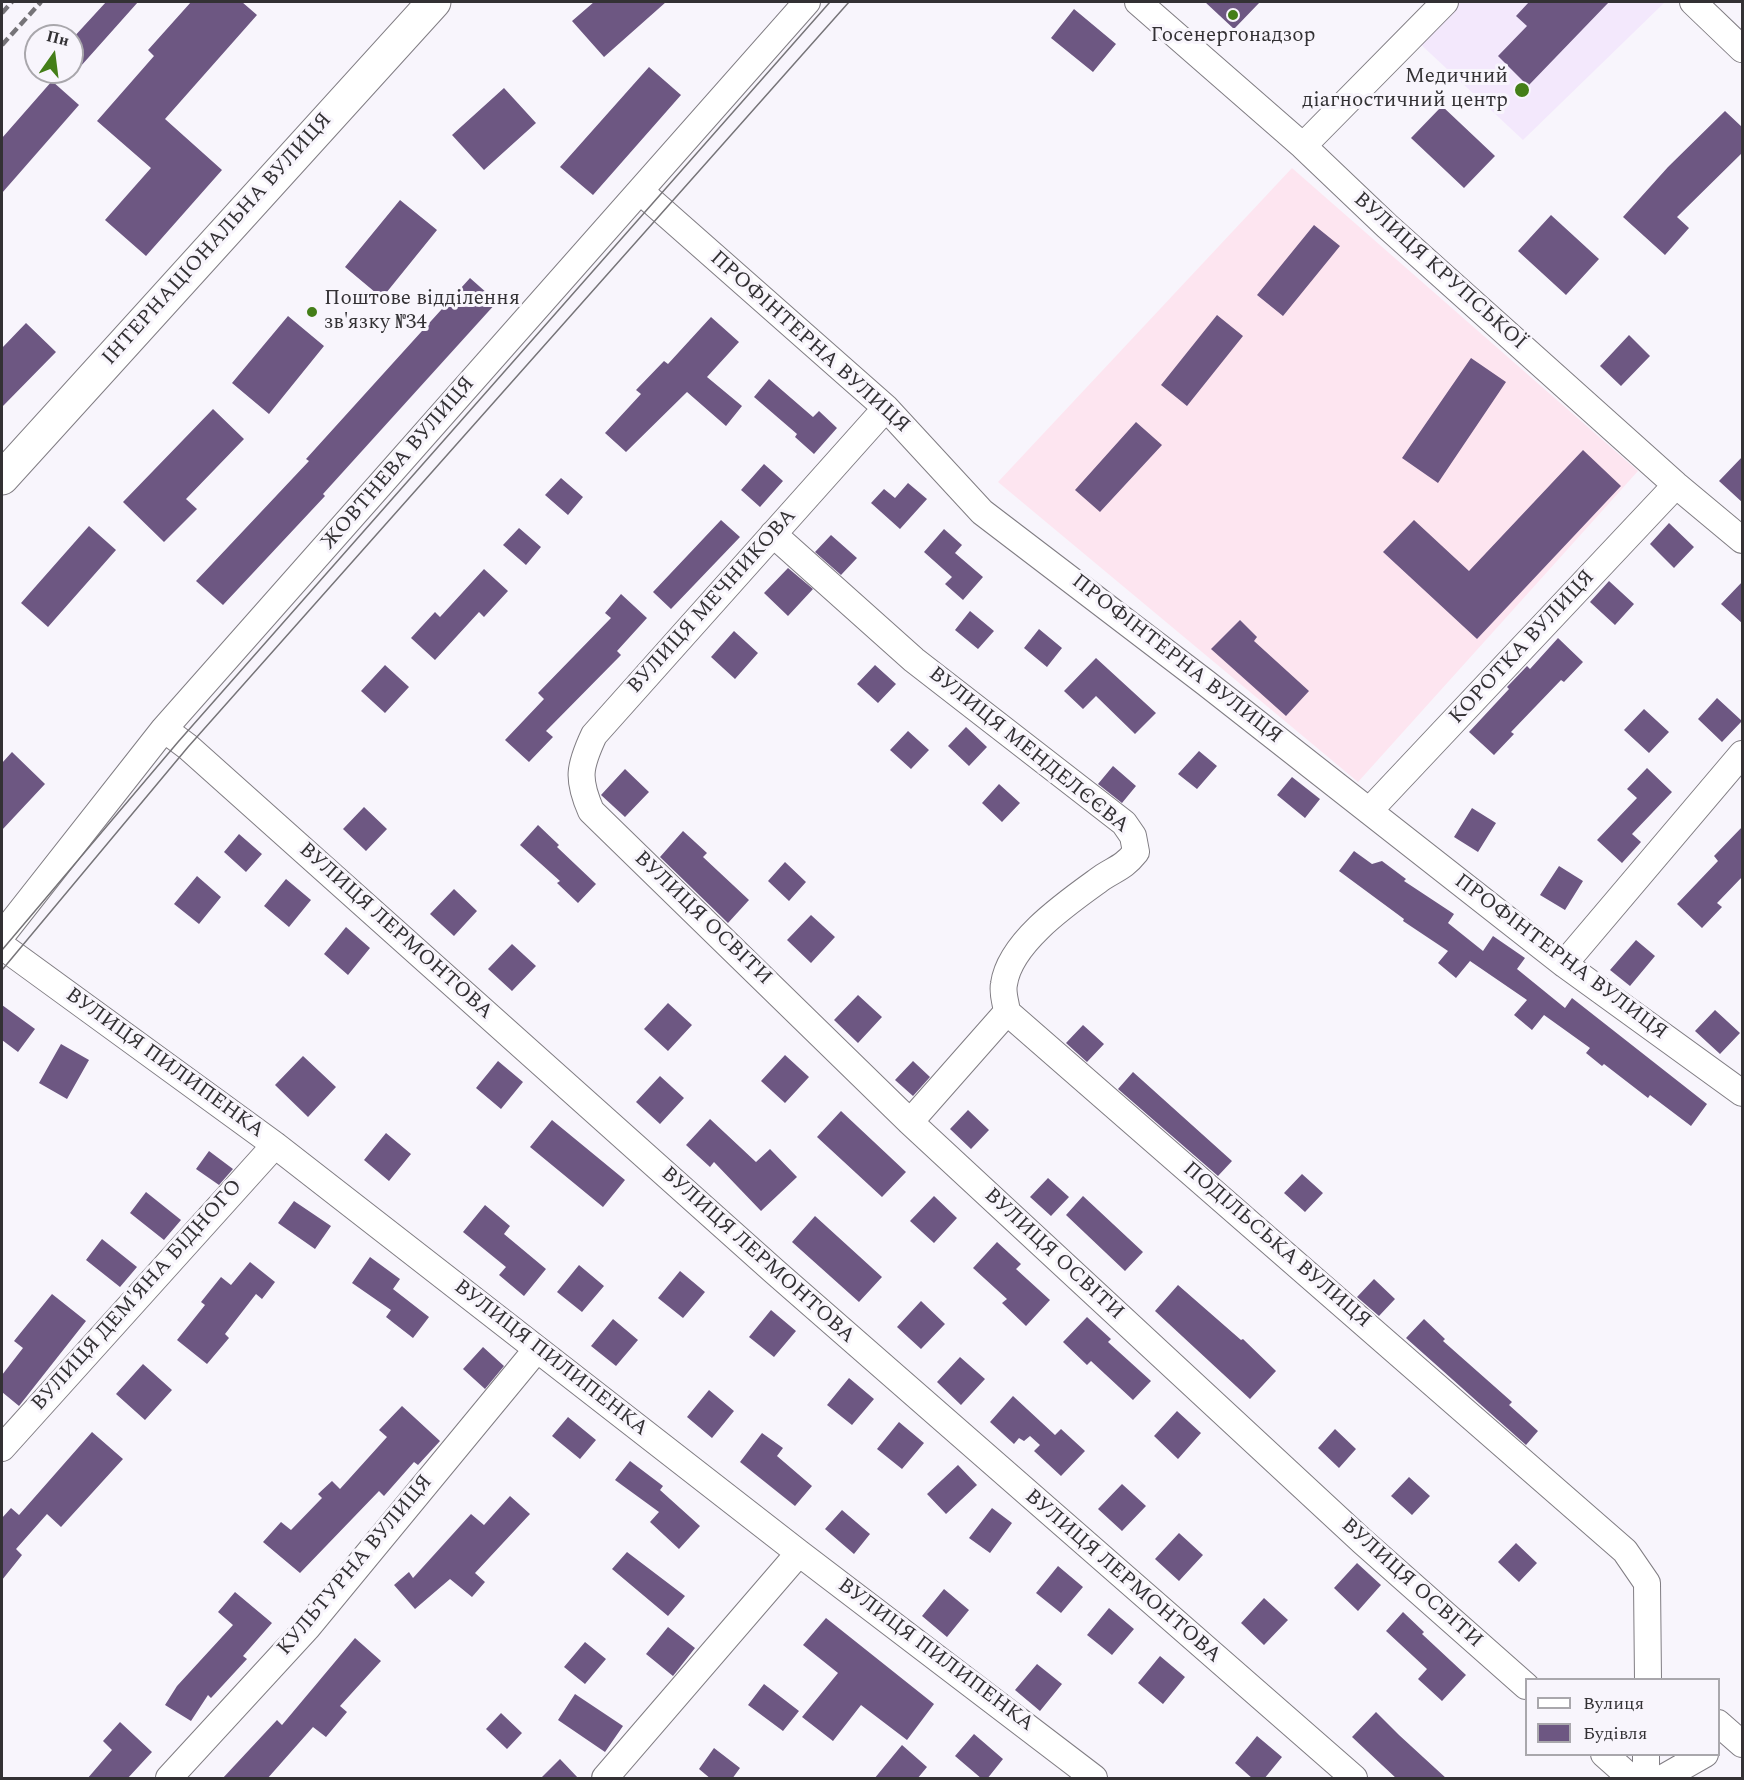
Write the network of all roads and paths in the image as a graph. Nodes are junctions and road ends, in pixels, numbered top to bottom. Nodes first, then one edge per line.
1 (434, 2) edge
2 (807, 2) edge
3 (1138, 2) edge
4 (1445, 2) edge
5 (1693, 2) edge
6 (1743, 49) edge
7 (1303, 146) junction
8 (640, 191) junction
9 (886, 408) junction
10 (2, 478) edge
11 (1676, 485) junction
12 (773, 534) junction
13 (1743, 540) edge
14 (164, 729) junction
15 (1743, 754) edge
16 (591, 811) joint
17 (1369, 811) junction
18 (2, 935) edge
19 (2, 946) edge
20 (1564, 964) junction
21 (1007, 1012) junction
22 (1743, 1093) edge
23 (910, 1122) junction
24 (275, 1146) junction
25 (537, 1349) junction
26 (2, 1448) edge
27 (799, 1553) junction
28 (1652, 1678) edge
29 (1525, 1684) edge
30 (1605, 1756) edge
31 (1646, 1756) edge
32 (1703, 1756) edge
33 (169, 1779) edge
34 (605, 1779) edge
35 (1094, 1779) edge
36 (1354, 1779) edge
37 (1631, 1779) edge
38 (1646, 1779) edge
39 (1663, 1779) edge

1 - 10 main road, ІНТЕРНАЦІОНАЛЬНА ВУЛИЦЯ
2 - 8 street, ЖОВТНЕВА ВУЛИЦЯ
3 - 7 street, ВУЛИЦЯ КРУПСЬКОЇ
4 - 7 street
5 - 6 street
7 - 11 street, ВУЛИЦЯ КРУПСЬКОЇ
8 - 9 street, ПРОФІНТЕРНА ВУЛИЦЯ
8 - 14 street, ЖОВТНЕВА ВУЛИЦЯ
9 - 12 street, ВУЛИЦЯ МЕЧНИКОВА
9 - 17 street, ПРОФІНТЕРНА ВУЛИЦЯ
11 - 13 street, ВУЛИЦЯ КРУПСЬКОЇ
11 - 17 street, КОРОТКА ВУЛИЦЯ
12 - 16 street, ВУЛИЦЯ МЕЧНИКОВА
12 - 21 street, ВУЛИЦЯ МЕНДЕЛЄЄВА
14 - 18 street, ЖОВТНЕВА ВУЛИЦЯ
14 - 36 street, ВУЛИЦЯ ЛЕРМОНТОВА
15 - 20 street
16 - 23 street, ВУЛИЦЯ ОСВІТИ
17 - 20 street, ПРОФІНТЕРНА ВУЛИЦЯ
19 - 24 street, ВУЛИЦЯ ПИЛИПЕНКА
20 - 22 street, ПРОФІНТЕРНА ВУЛИЦЯ
21 - 23 street
21 - 28 street, ПОДІЛЬСЬКА ВУЛИЦЯ
23 - 29 street, ВУЛИЦЯ ОСВІТИ
24 - 25 street, ВУЛИЦЯ ПИЛИПЕНКА
24 - 26 street, ВУЛИЦЯ ДЕМ'ЯНА БІДНОГО
25 - 27 street, ВУЛИЦЯ ПИЛИПЕНКА
25 - 33 street, КУЛЬТУРНА ВУЛИЦЯ
27 - 34 street
27 - 35 street, ВУЛИЦЯ ПИЛИПЕНКА
30 - 37 street
31 - 38 street
32 - 39 street

